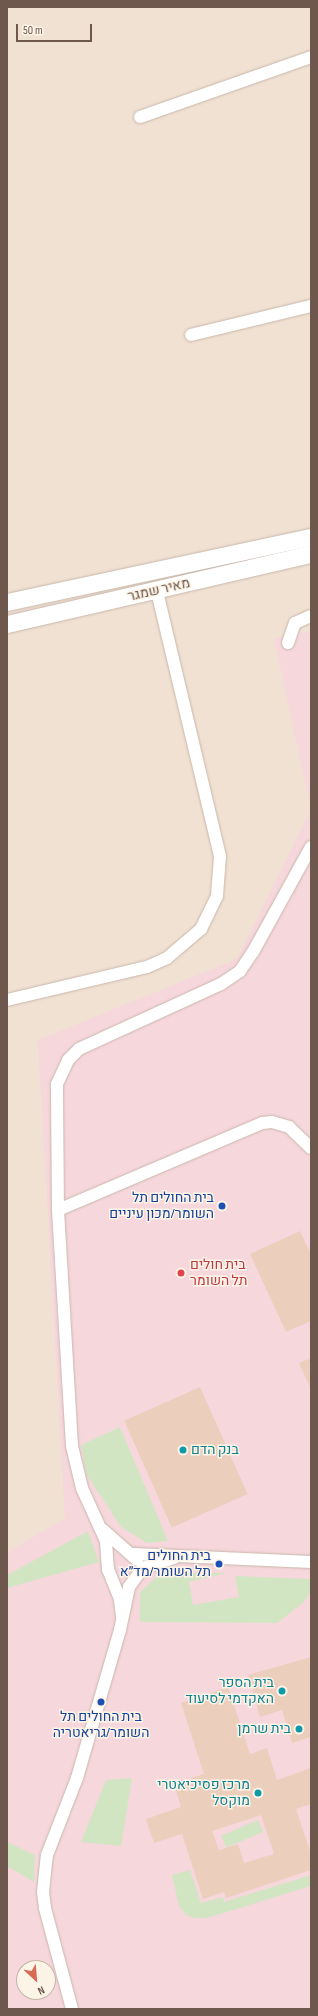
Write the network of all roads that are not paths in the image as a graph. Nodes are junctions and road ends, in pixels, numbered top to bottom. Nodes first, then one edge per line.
1 (311, 57) edge
2 (140, 117) dead end
3 (311, 306) edge
4 (191, 335) dead end
5 (311, 537) edge
6 (311, 554) edge
7 (157, 590) junction
8 (7, 602) edge
9 (311, 616) edge
10 (7, 624) edge
11 (288, 643) dead end
12 (311, 847) edge
13 (7, 1000) edge
14 (311, 1148) edge
15 (58, 1210) junction
16 (102, 1529) junction
17 (129, 1552) junction
18 (174, 1558) junction
19 (311, 1562) edge
20 (108, 1564) junction
21 (112, 1576) junction
22 (135, 1576) junction
23 (122, 1616) junction
24 (72, 2009) edge

1 - 2 street
3 - 4 street
5 - 8 street, מאיר שמגר
6 - 7 street, מאיר שמגר
7 - 10 street, מאיר שמגר
7 - 13 street
9 - 11 street
12 - 15 street
14 - 15 street
15 - 16 street
16 - 17 street
16 - 20 street
17 - 18 street
17 - 20 street
17 - 22 street
18 - 19 street
18 - 22 street
20 - 21 street
21 - 22 street
21 - 23 street
22 - 23 street
23 - 24 street

